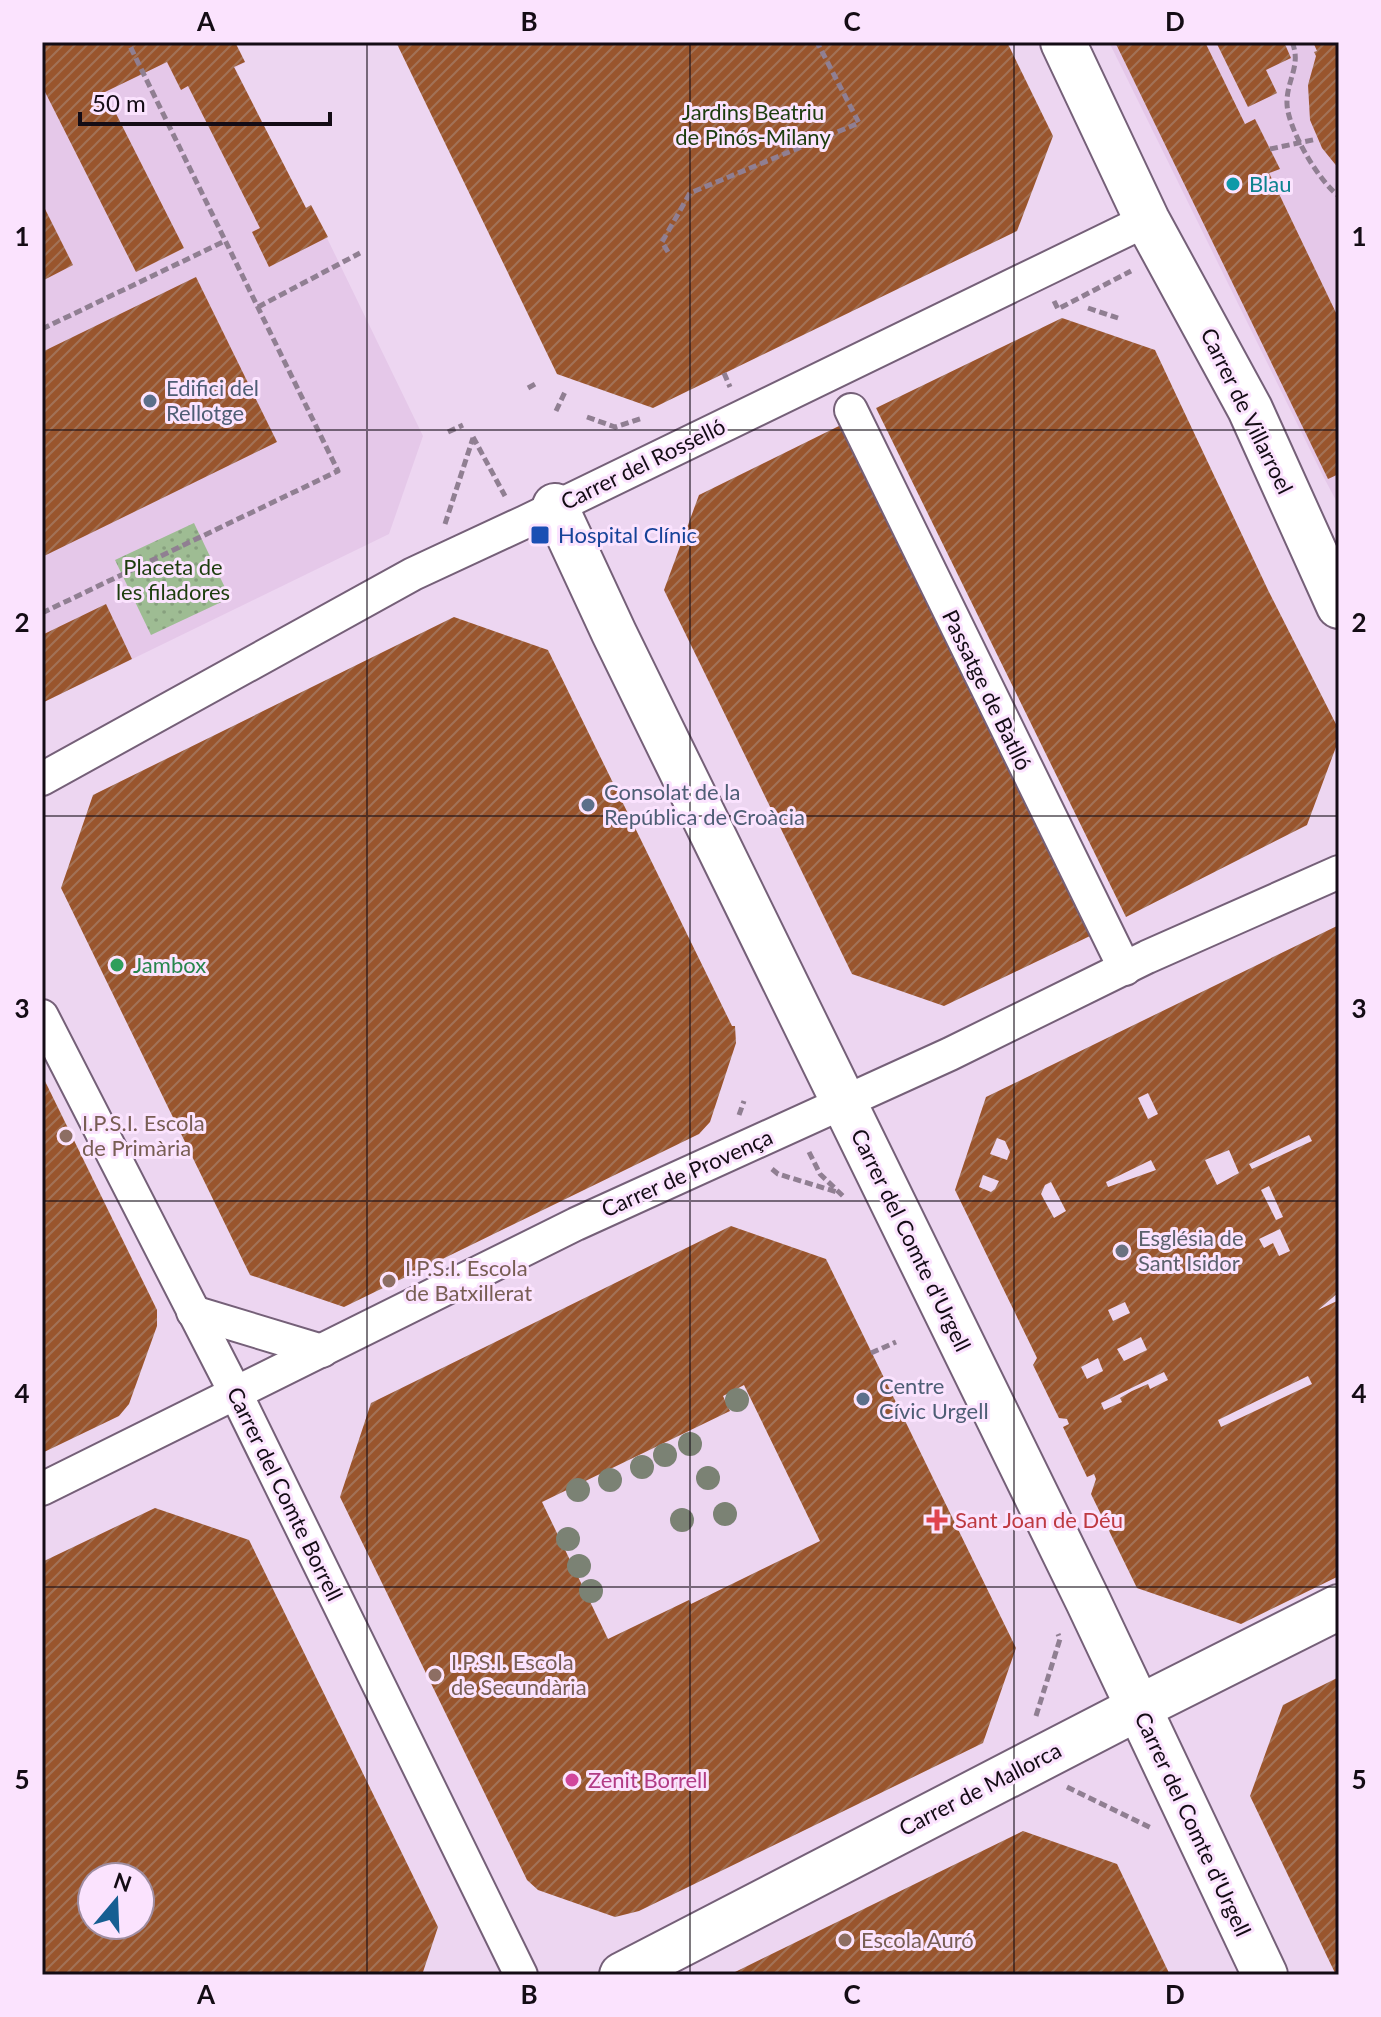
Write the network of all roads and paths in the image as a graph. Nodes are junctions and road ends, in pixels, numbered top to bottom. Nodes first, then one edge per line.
1 (128, 42) edge
2 (817, 42) edge
3 (1063, 42) edge
4 (1292, 42) edge
5 (1317, 139) dead end
6 (1298, 143) junction
7 (1270, 149) dead end
8 (1339, 196) edge
9 (1131, 228) junction
10 (225, 240) junction
11 (668, 252) dead end
12 (360, 253) dead end
13 (1131, 271) dead end
14 (258, 307) junction
15 (1088, 308) dead end
16 (1058, 309) dead end
17 (1118, 318) dead end
18 (42, 329) edge
19 (724, 373) dead end
20 (537, 383) dead end
21 (730, 387) dead end
22 (528, 388) dead end
23 (565, 392) dead end
24 (851, 410) dead end
25 (556, 411) dead end
26 (587, 417) dead end
27 (643, 418) dead end
28 (463, 425) dead end
29 (448, 432) dead end
30 (473, 437) dead end
31 (555, 506) junction
32 (444, 528) dead end
33 (1339, 606) edge
34 (42, 613) edge
35 (42, 779) edge
36 (74, 782) dead end
37 (42, 803) edge
38 (1339, 872) edge
39 (1125, 969) junction
40 (42, 1016) edge
41 (843, 1101) junction
42 (771, 1168) dead end
43 (820, 1174) dead end
44 (193, 1312) junction
45 (896, 1342) dead end
46 (322, 1351) junction
47 (871, 1353) dead end
48 (236, 1394) junction
49 (42, 1489) edge
50 (1339, 1607) edge
51 (1055, 1629) dead end
52 (1138, 1708) junction
53 (1033, 1725) dead end
54 (1059, 1783) dead end
55 (1154, 1830) dead end
56 (521, 1975) edge
57 (622, 1975) edge
58 (1265, 1975) edge

1 - 10 path
2 - 11 path
3 - 9 main road, Carrer de Villarroel
4 - 6 path
5 - 6 path
6 - 7 path
6 - 8 path
9 - 31 street, Carrer del Rosselló
9 - 33 main road, Carrer de Villarroel
10 - 14 path
10 - 18 path
12 - 14 path
13 - 16 path
14 - 34 path
15 - 17 path
19 - 21 path
20 - 22 path
23 - 25 path
24 - 39 street, Passatge de Batlló
26 - 27 path
28 - 29 path
30 - 32 path
31 - 35 street, Carrer del Rosselló
31 - 41 main road, Carrer del Comte d'Urgell
36 - 37 street
38 - 39 street, Carrer de Provença
39 - 41 street, Carrer de Provença
40 - 44 street, Carrer del Comte Borrell
41 - 46 street, Carrer de Provença
41 - 52 main road, Carrer del Comte d'Urgell
42 - 43 path
44 - 46 street
44 - 48 street, Carrer del Comte Borrell
45 - 47 path
46 - 48 street, Carrer de Provença
48 - 49 street, Carrer de Provença
48 - 56 street, Carrer del Comte Borrell
50 - 52 main road, Carrer de Mallorca
51 - 53 path
52 - 57 main road, Carrer de Mallorca
52 - 58 main road, Carrer del Comte d'Urgell
54 - 55 path, Carrer del Comte d'Urgell

